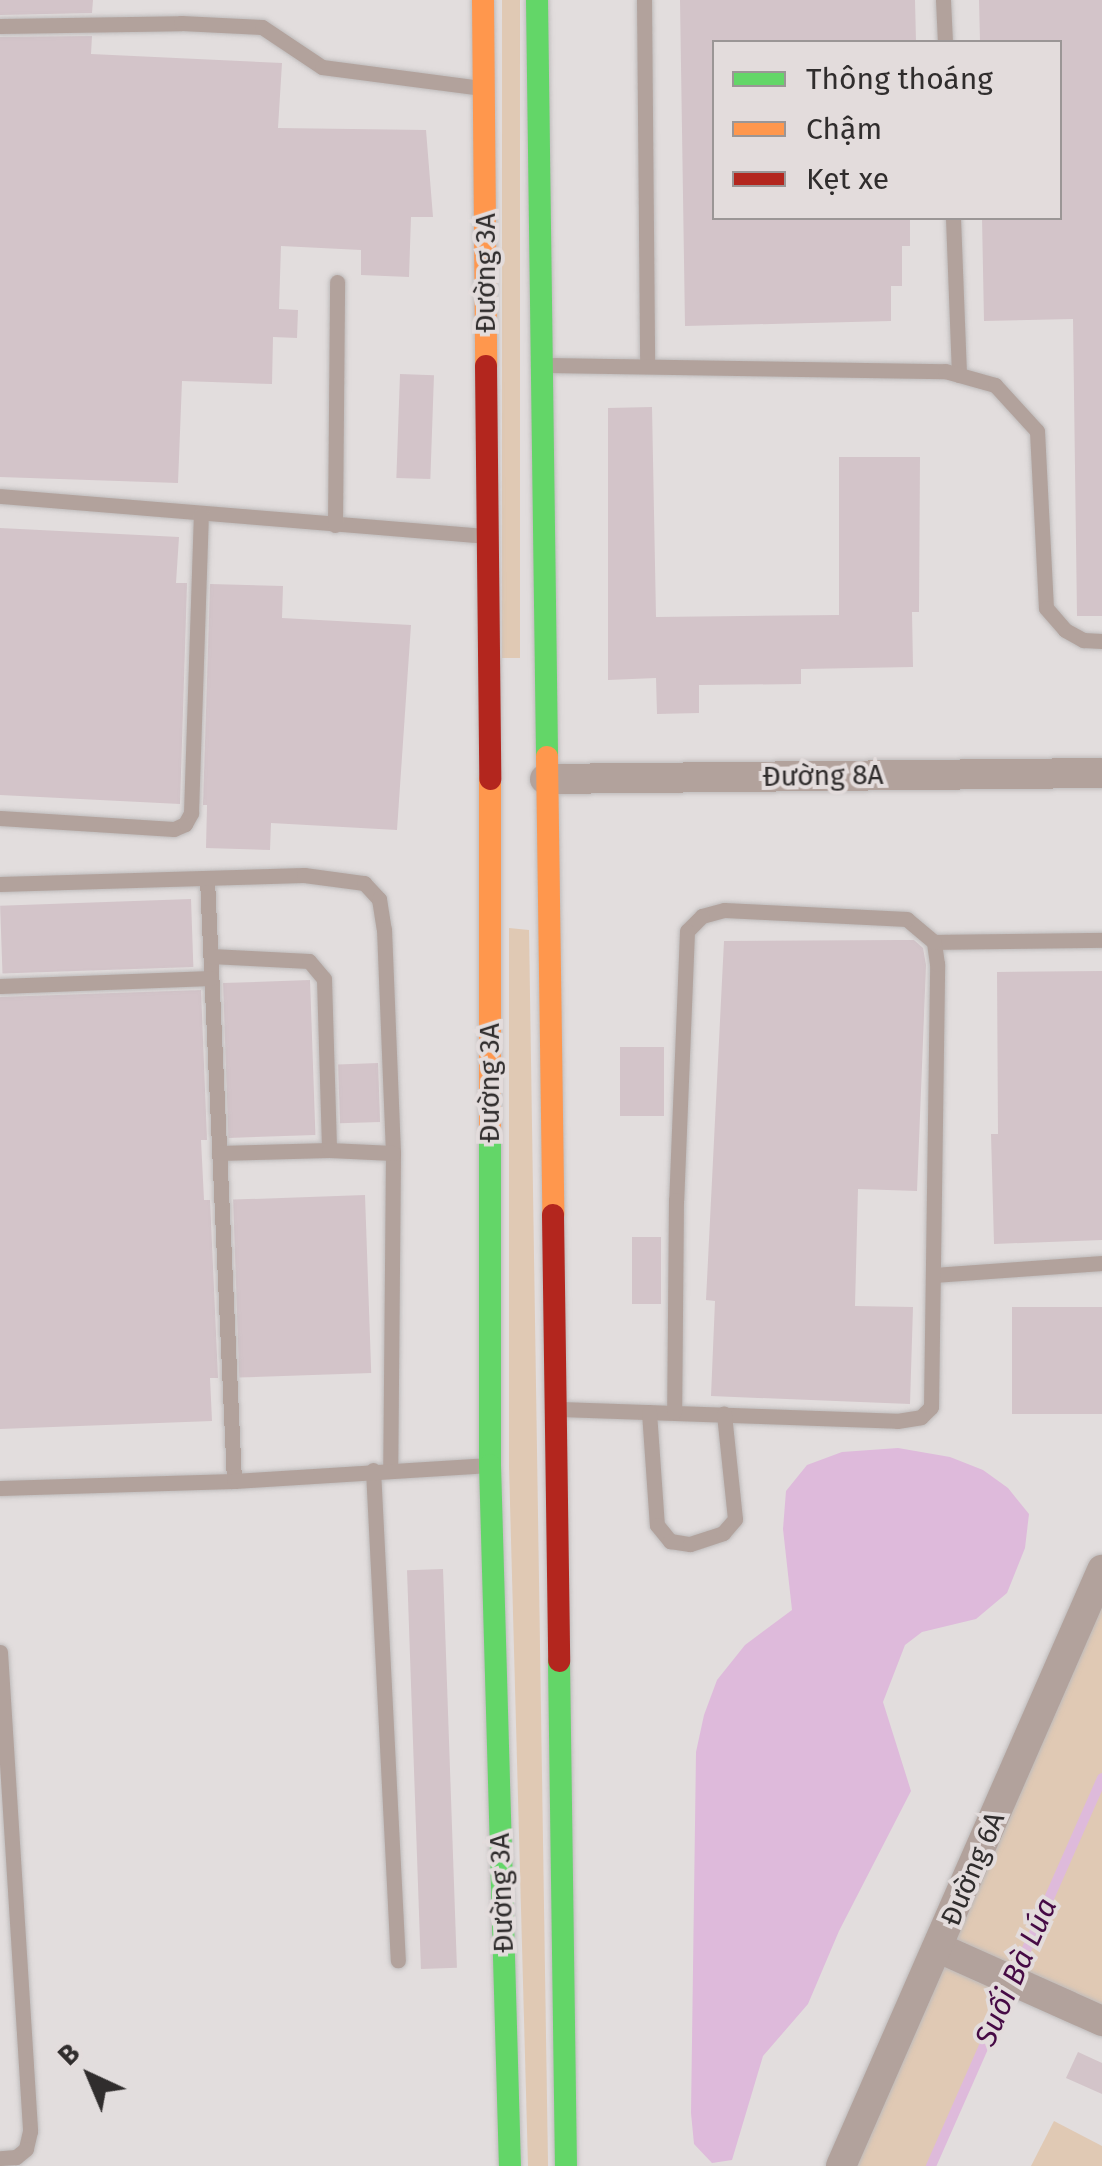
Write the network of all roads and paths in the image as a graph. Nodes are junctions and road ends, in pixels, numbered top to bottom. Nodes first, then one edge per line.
1 (483, 0) edge
2 (536, 0) edge
3 (644, 0) edge
4 (943, 0) edge
5 (0, 26) edge
6 (945, 40) edge
7 (485, 88) junction
8 (952, 220) edge
9 (338, 282) dead end
10 (542, 364) junction
11 (647, 366) junction
12 (959, 376) junction
13 (0, 496) edge
14 (201, 514) junction
15 (335, 525) junction
16 (487, 537) junction
17 (1102, 641) edge
18 (1102, 774) edge
19 (518, 779) junction
20 (0, 818) edge
21 (207, 878) junction
22 (0, 884) edge
23 (1102, 940) edge
24 (934, 942) junction
25 (210, 956) junction
26 (211, 978) junction
27 (0, 986) edge
28 (329, 1150) junction
29 (219, 1153) junction
30 (393, 1153) junction
31 (1102, 1263) edge
32 (934, 1275) junction
33 (556, 1408) junction
34 (649, 1412) junction
35 (674, 1412) junction
36 (724, 1414) junction
37 (490, 1465) junction
38 (382, 1469) junction
39 (234, 1480) junction
40 (0, 1488) edge
41 (1102, 1570) edge
42 (0, 1652) edge
43 (939, 1948) junction
44 (398, 1960) dead end
45 (1102, 2021) edge
46 (0, 2158) edge
47 (510, 2166) edge
48 (566, 2166) edge
49 (841, 2166) edge

1 - 7 street, Đường 3A
2 - 10 street, Đường 3A
3 - 11 lane
4 - 6 lane
5 - 7 lane
7 - 16 street, Đường 3A
8 - 12 lane
9 - 15 lane
10 - 11 lane
10 - 19 street, Đường 3A
11 - 12 lane
12 - 17 lane
13 - 14 lane
14 - 15 lane
14 - 20 lane
15 - 16 lane
16 - 19 street, Đường 3A
18 - 19 street, Đường 8A
19 - 33 street, Đường 3A
19 - 37 street, Đường 3A
21 - 22 lane
21 - 25 lane
21 - 30 lane
23 - 24 lane
24 - 32 lane
24 - 35 lane
25 - 26 lane
25 - 28 lane
26 - 27 lane
26 - 29 lane
28 - 29 lane
28 - 30 lane
29 - 39 lane
30 - 38 lane
31 - 32 lane
32 - 36 lane
33 - 34 lane
33 - 48 street, Đường 3A
34 - 35 lane
34 - 36 lane
35 - 36 lane
37 - 38 lane
37 - 47 street, Đường 3A
38 - 39 lane
38 - 44 lane
39 - 40 lane
41 - 43 street, Đường 6A
42 - 46 lane
43 - 45 street
43 - 49 street, Đường 6A

